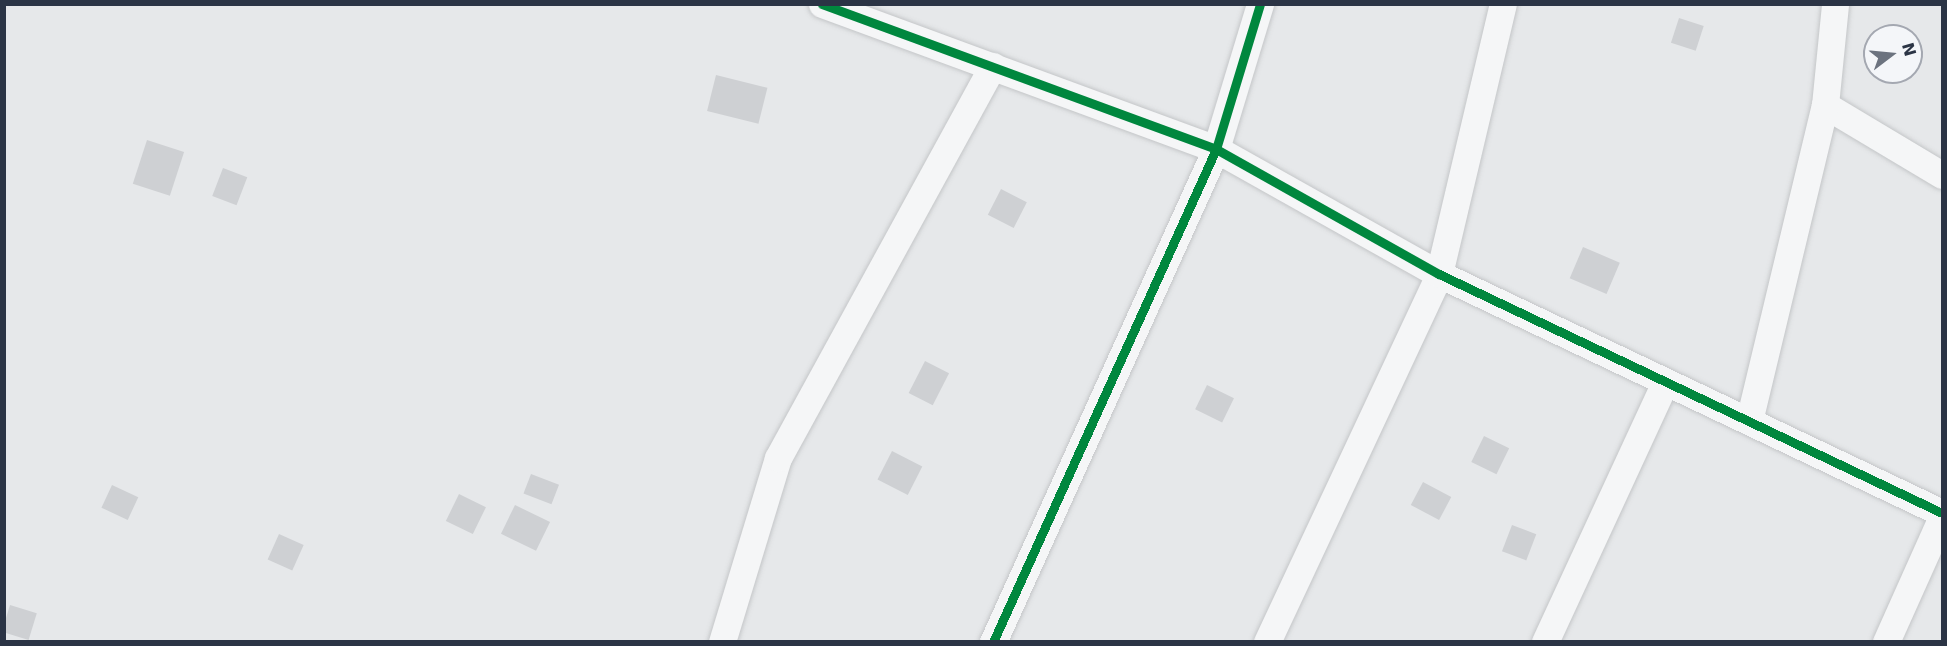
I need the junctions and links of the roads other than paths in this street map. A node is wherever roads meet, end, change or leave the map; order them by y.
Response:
1 (822, 4) edge
2 (1260, 4) edge
3 (1503, 4) edge
4 (1835, 4) edge
5 (993, 66) junction
6 (1825, 105) junction
7 (1216, 149) junction
8 (1942, 175) edge
9 (1439, 274) junction
10 (1665, 382) junction
11 (1749, 422) junction
12 (1942, 515) edge
13 (722, 642) edge
14 (993, 642) edge
15 (1267, 642) edge
16 (1545, 642) edge
17 (1886, 642) edge

1 - 5 street
2 - 7 street
3 - 9 street
4 - 6 street
5 - 7 street
5 - 13 street
6 - 8 street
6 - 11 street
7 - 9 street
7 - 14 street
9 - 10 street
9 - 15 street
10 - 11 street
10 - 16 street
11 - 12 street
12 - 17 street

